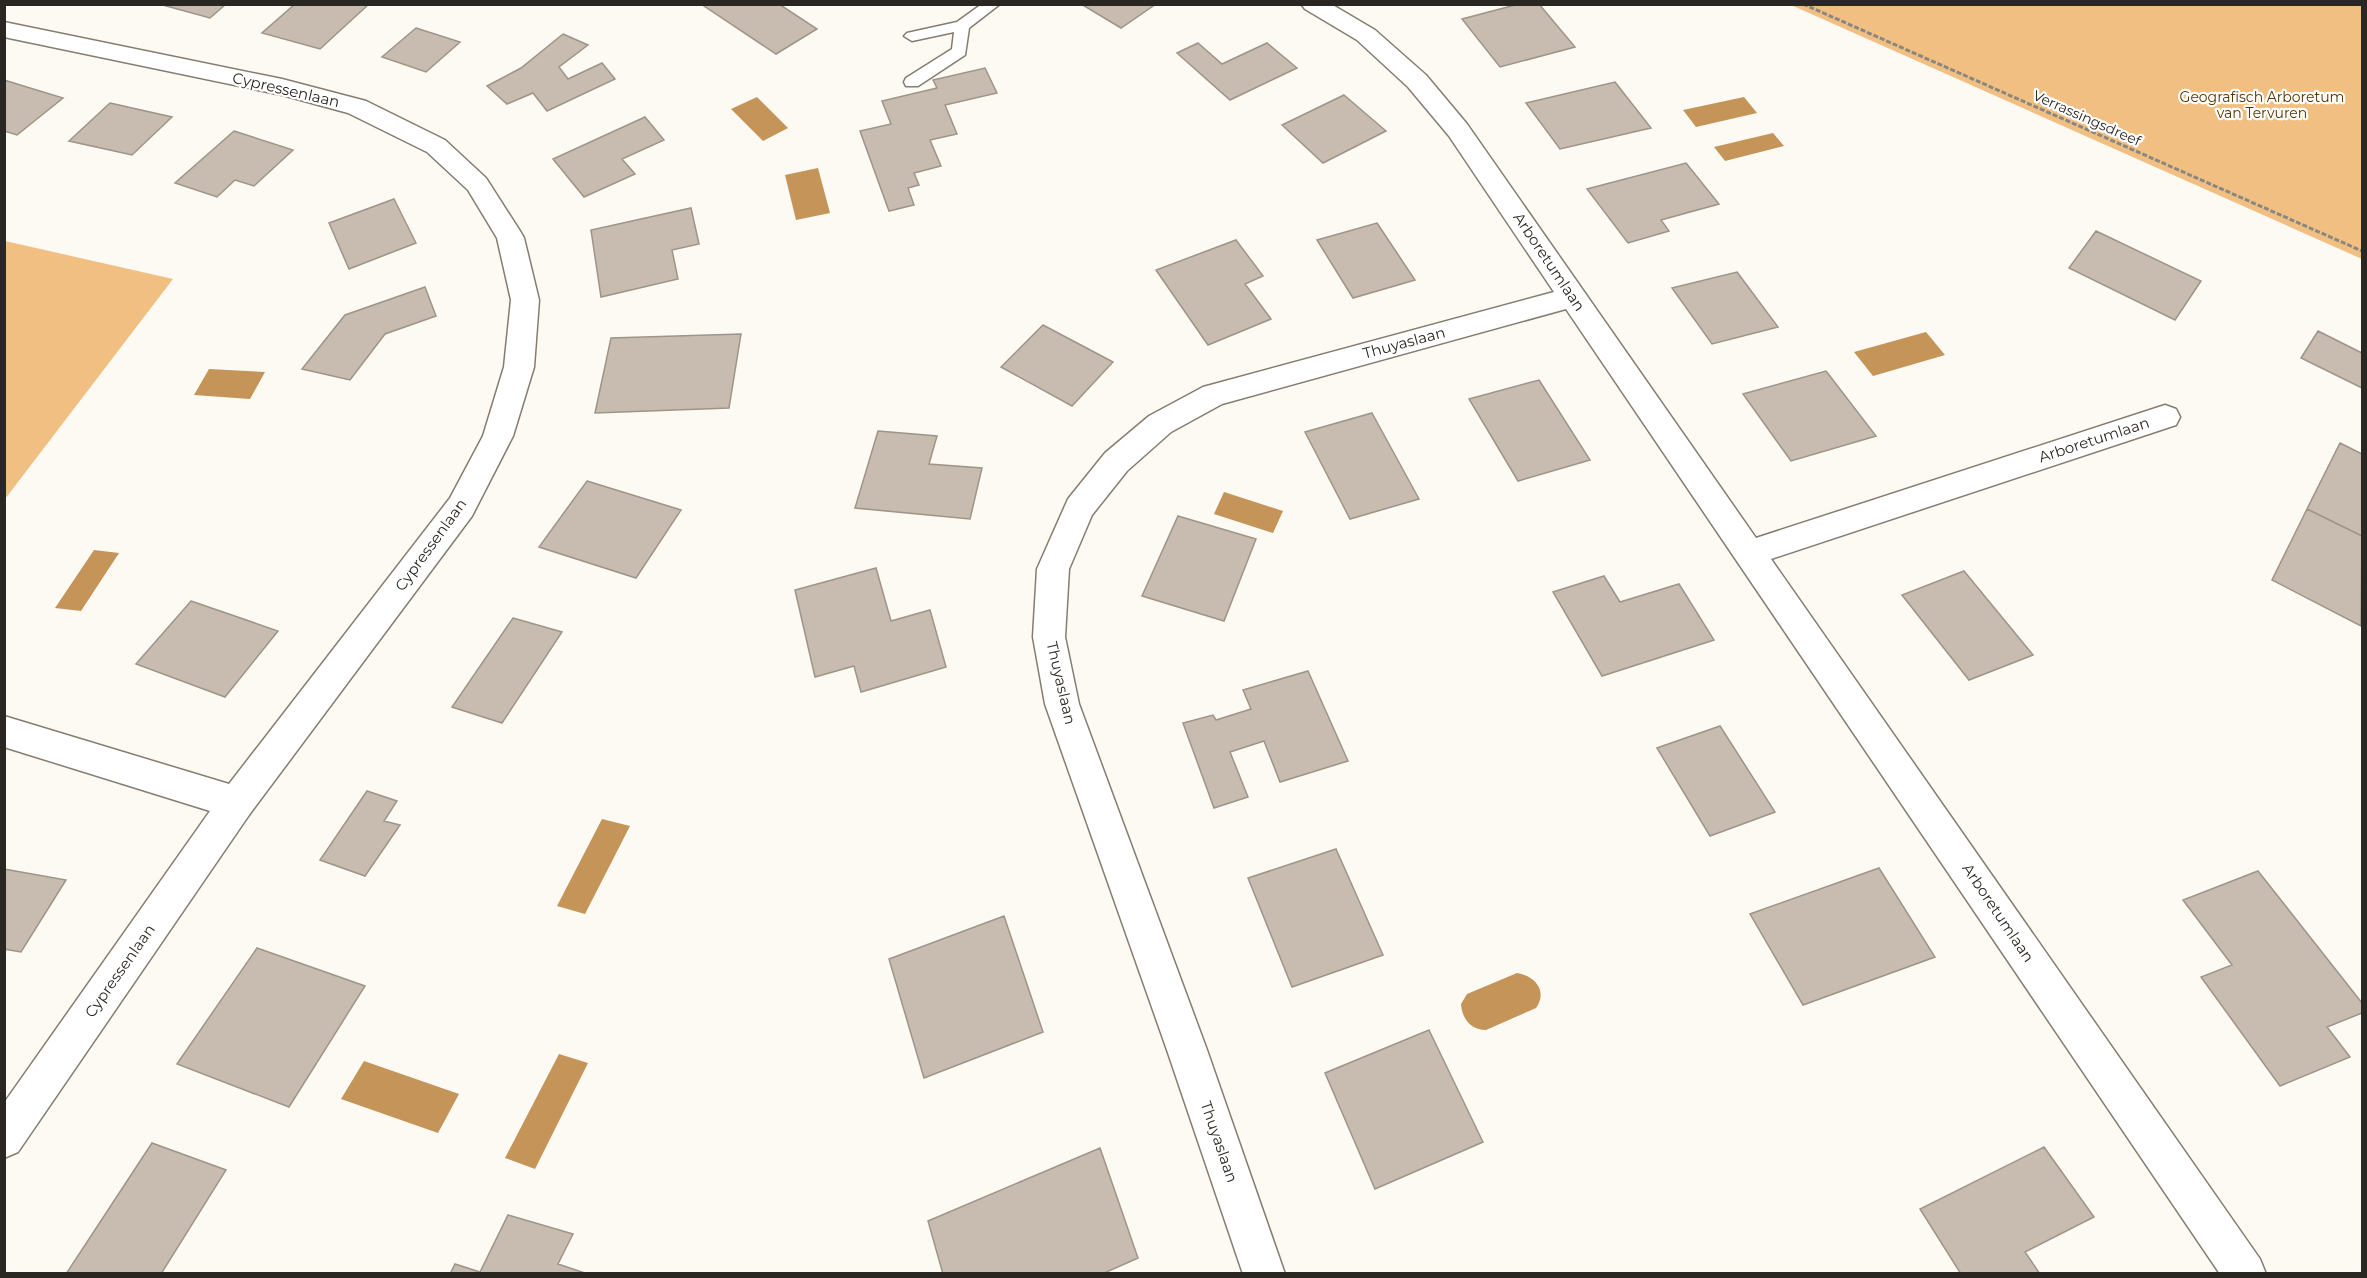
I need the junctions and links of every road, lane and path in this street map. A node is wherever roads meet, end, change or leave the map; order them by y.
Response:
1 (993, 4) edge
2 (1313, 4) edge
3 (1803, 4) edge
4 (962, 26) junction
5 (4, 29) edge
6 (912, 36) dead end
7 (912, 82) dead end
8 (2362, 251) edge
9 (1573, 297) junction
10 (2165, 417) dead end
11 (1750, 553) junction
12 (4, 731) edge
13 (236, 803) junction
14 (4, 1138) edge
15 (1264, 1274) edge
16 (2245, 1274) edge

1 - 4 lane
2 - 9 street, Arboretumlaan
3 - 8 path, Verrassingsdreef
4 - 6 lane
4 - 7 lane
5 - 13 street, Cypressenlaan
9 - 11 street, Arboretumlaan
9 - 15 street, Thuyaslaan
10 - 11 street, Arboretumlaan
11 - 16 street, Arboretumlaan
12 - 13 street
13 - 14 street, Cypressenlaan

